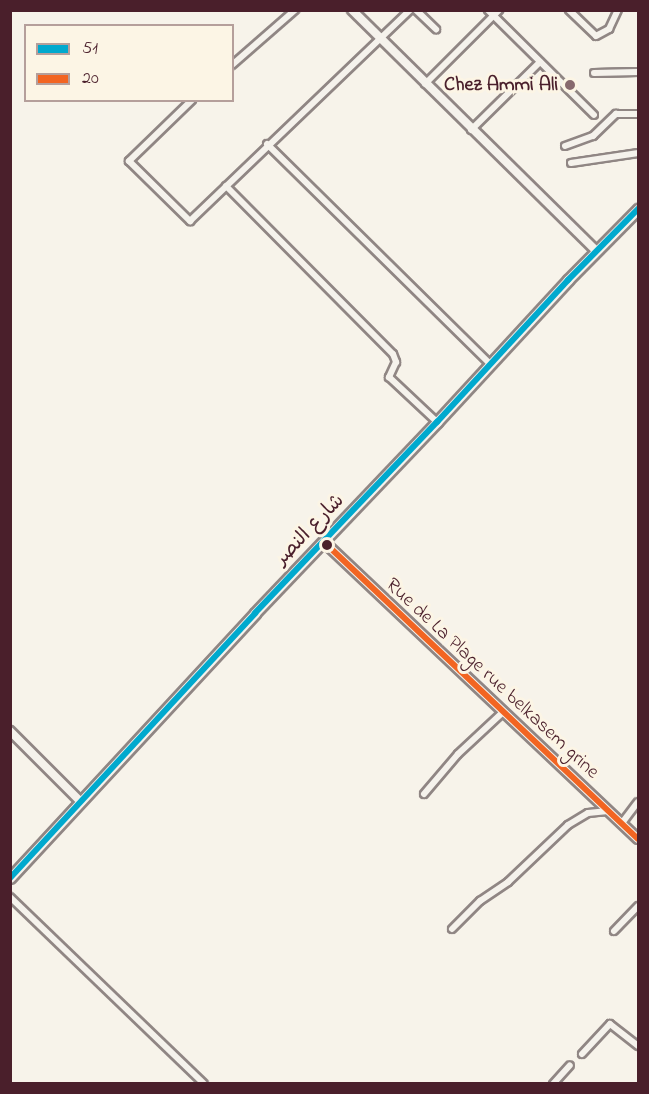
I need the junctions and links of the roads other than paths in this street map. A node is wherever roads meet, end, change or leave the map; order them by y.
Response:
1 (295, 10) edge
2 (352, 10) edge
3 (410, 10) edge
4 (416, 10) edge
5 (488, 10) edge
6 (569, 10) edge
7 (618, 10) edge
8 (496, 13) edge
9 (436, 29) dead end
10 (381, 40) junction
11 (540, 62) junction
12 (234, 63) edge
13 (639, 72) edge
14 (594, 73) dead end
15 (426, 84) junction
16 (190, 102) edge
17 (639, 114) edge
18 (594, 115) dead end
19 (471, 130) junction
20 (267, 144) junction
21 (565, 146) dead end
22 (639, 153) edge
23 (571, 164) dead end
24 (226, 186) junction
25 (639, 209) edge
26 (596, 251) junction
27 (491, 365) junction
28 (437, 422) junction
29 (324, 542) junction
30 (503, 712) junction
31 (10, 731) edge
32 (424, 794) dead end
33 (81, 802) junction
34 (639, 802) edge
35 (608, 811) junction
36 (622, 823) junction
37 (639, 839) edge
38 (10, 878) edge
39 (10, 897) edge
40 (639, 906) edge
41 (452, 929) dead end
42 (614, 931) dead end
43 (639, 1046) edge
44 (582, 1054) dead end
45 (570, 1065) dead end
46 (204, 1083) edge
47 (553, 1083) edge

1 - 12 street
2 - 10 street
3 - 10 street
4 - 9 street
5 - 8 street
6 - 7 street
8 - 11 street
8 - 15 street
10 - 15 street
10 - 20 street
11 - 18 street
11 - 19 street
13 - 14 street
15 - 19 street
16 - 24 street
17 - 21 street
19 - 26 street
20 - 24 street
20 - 27 street
22 - 23 street
24 - 28 street
25 - 26 main road, شارع النصر
26 - 27 main road, شارع النصر
27 - 28 main road, شارع النصر
28 - 29 main road, شارع النصر
29 - 30 street, Rue de La Plage rue belkasem grine
29 - 33 main road, شارع النصر
30 - 32 street
30 - 35 street, Rue de La Plage rue belkasem grine
31 - 33 street
33 - 38 main road, شارع النصر
34 - 36 street
35 - 36 street, Rue de La Plage rue belkasem grine
35 - 41 street
36 - 37 street, Rue de La Plage rue belkasem grine
39 - 46 street
40 - 42 street
43 - 44 street
45 - 47 street

